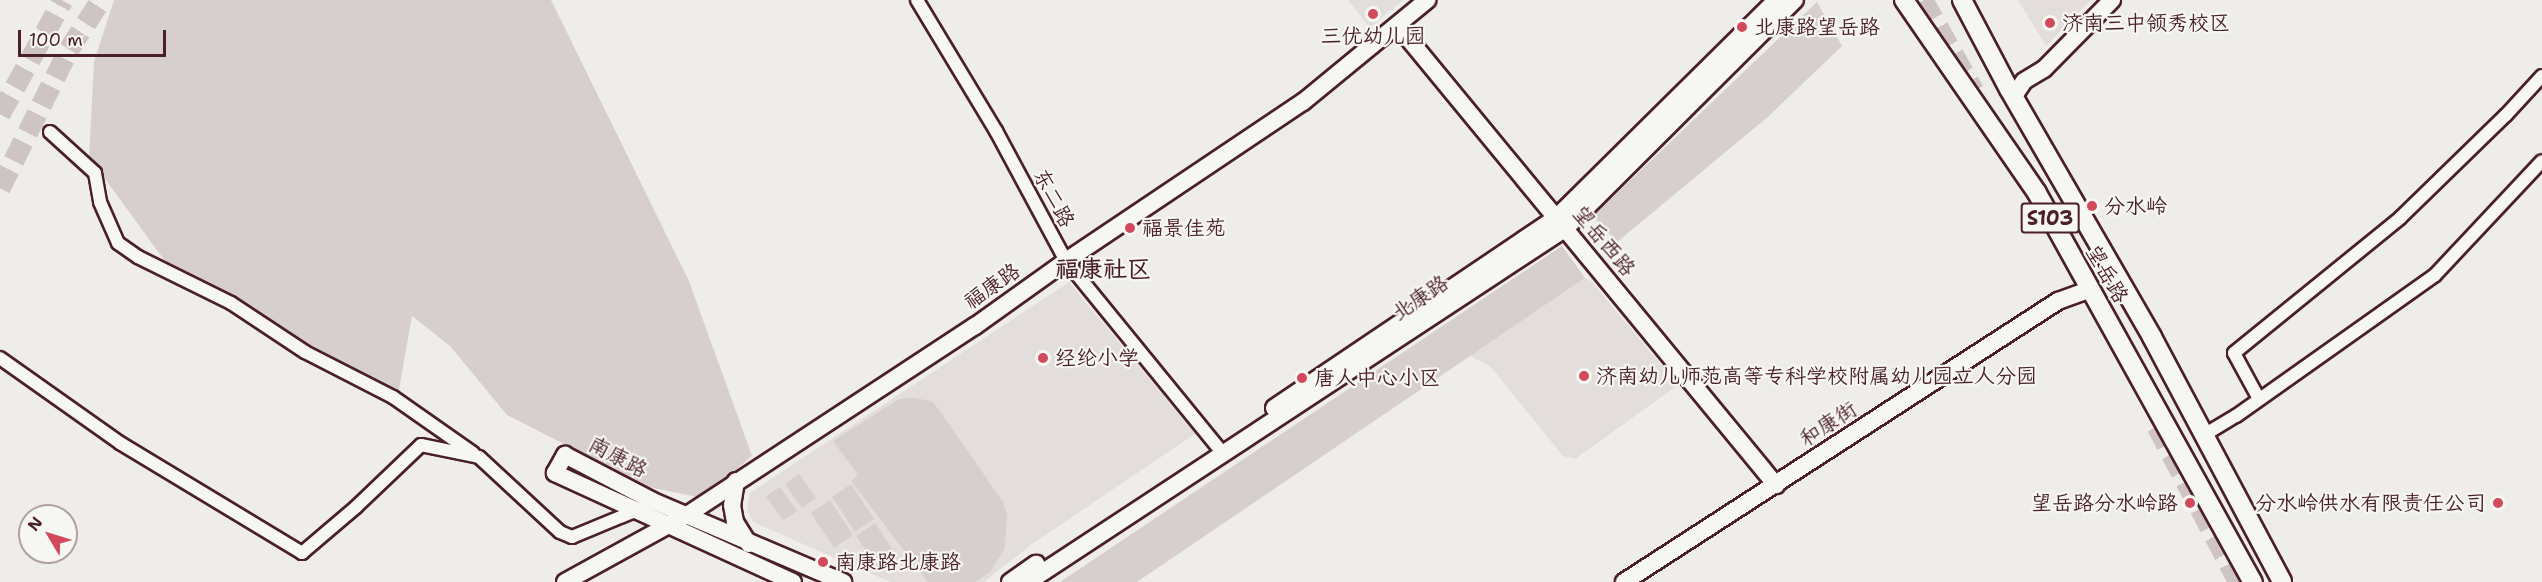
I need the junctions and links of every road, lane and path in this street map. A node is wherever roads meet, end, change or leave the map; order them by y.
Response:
1 (917, 0) edge
2 (1427, 0) edge
3 (1776, 0) edge
4 (1795, 0) edge
5 (1904, 0) edge
6 (1962, 0) edge
7 (2112, 0) edge
8 (1398, 26) junction
9 (2542, 76) edge
10 (2014, 96) junction
11 (50, 132) dead end
12 (2542, 161) edge
13 (1561, 223) junction
14 (1066, 261) junction
15 (2088, 290) junction
16 (0, 358) edge
17 (2259, 399) junction
18 (2204, 435) junction
19 (1221, 450) junction
20 (479, 457) junction
21 (736, 481) junction
22 (1776, 485) junction
23 (653, 501) junction
24 (636, 512) junction
25 (687, 515) junction
26 (667, 526) junction
27 (749, 544) junction
28 (1060, 560) junction
29 (565, 582) edge
30 (793, 582) edge
31 (843, 582) edge
32 (1010, 582) edge
33 (1028, 582) edge
34 (1041, 582) edge
35 (1624, 582) edge
36 (2253, 582) edge
37 (2282, 582) edge

1 - 14 street, 东二路
2 - 8 street, 福康路
3 - 13 street, 北康路
4 - 13 street, 北康路
5 - 15 main road, 望岳路 / S103
6 - 10 main road, 望岳路 / S103
7 - 10 street
8 - 13 street, 望岳西路
8 - 14 street, 福康路
9 - 17 street
10 - 18 main road, 望岳路 / S103
11 - 20 street
12 - 17 street
13 - 19 street, 北康路
13 - 22 street, 望岳西路
14 - 19 street, 东二路
14 - 21 street, 福康路
15 - 22 street, 和康街
15 - 36 main road, 望岳路 / S103
16 - 20 street
17 - 18 street
18 - 37 main road, 望岳路 / S103
19 - 28 street, 北康路
19 - 32 street, 北康路
20 - 24 street
21 - 25 street, 福康路
21 - 27 street
22 - 35 street, 和康街
23 - 24 street
23 - 24 street, 南康路
23 - 25 street, 南康路
24 - 26 street, 南康路
25 - 26 street, 福康路
25 - 27 street, 南康路
26 - 29 street, 福康路
26 - 30 street, 南康路
27 - 31 street, 南康路
28 - 33 street, 北康路
28 - 34 street

